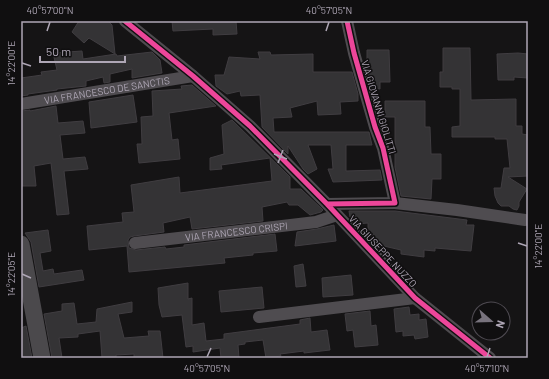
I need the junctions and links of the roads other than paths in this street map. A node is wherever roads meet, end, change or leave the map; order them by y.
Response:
1 (125, 21) edge
2 (347, 21) edge
3 (193, 76) junction
4 (21, 104) edge
5 (395, 203) junction
6 (327, 204) junction
7 (336, 215) junction
8 (525, 220) dead end
9 (135, 243) dead end
10 (21, 244) edge
11 (415, 298) junction
12 (260, 317) dead end
13 (42, 358) edge
14 (490, 358) edge

1 - 3 street, VIA GIUSEPPE NUZZO
2 - 5 street, VIA GIOVANNI GIOLITTI
3 - 4 street, VIA FRANCESCO DE SANCTIS
3 - 6 street, VIA GIUSEPPE NUZZO
5 - 6 street
5 - 8 street
6 - 7 street, VIA GIUSEPPE NUZZO
7 - 9 street, VIA FRANCESCO CRISPI
7 - 11 street, VIA GIUSEPPE NUZZO
10 - 13 street
11 - 12 street, VIA GIUSEPPE NUZZO
11 - 14 street, VIA GIUSEPPE NUZZO

